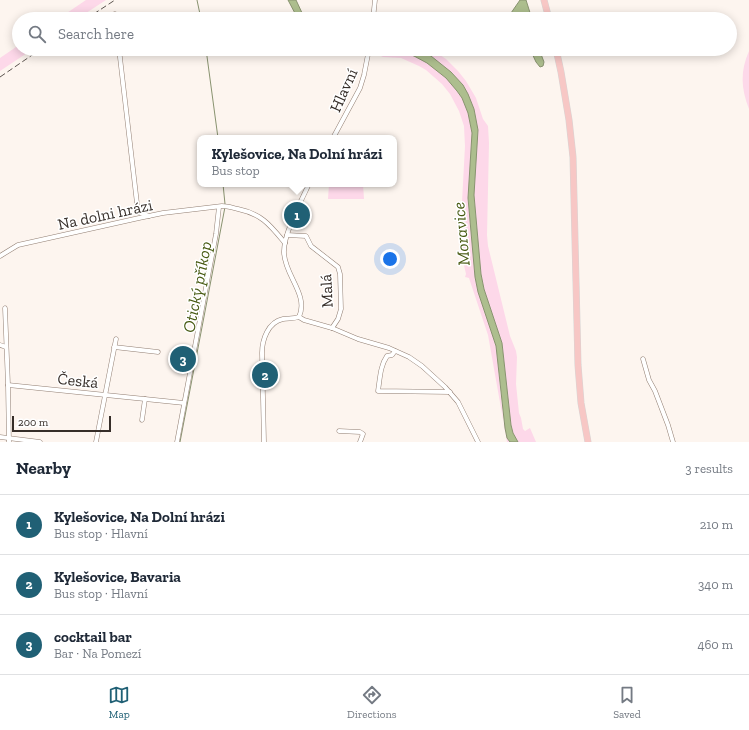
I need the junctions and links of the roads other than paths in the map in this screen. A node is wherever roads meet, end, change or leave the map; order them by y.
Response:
1 (376, 0) edge
2 (544, 0) edge
3 (374, 12) edge
4 (547, 12) edge
5 (120, 56) edge
6 (368, 56) edge
7 (558, 56) edge
8 (335, 135) edge
9 (308, 187) edge
10 (223, 207) junction
11 (149, 216) junction
12 (287, 234) junction
13 (285, 243) junction
14 (0, 256) edge
15 (4, 308) dead end
16 (299, 317) junction
17 (332, 328) junction
18 (116, 339) dead end
19 (0, 345) edge
20 (6, 347) junction
21 (114, 347) junction
22 (395, 351) junction
23 (158, 352) dead end
24 (643, 359) dead end
25 (8, 385) junction
26 (450, 392) junction
27 (105, 394) junction
28 (145, 399) junction
29 (184, 403) junction
30 (142, 420) dead end
31 (339, 431) dead end
32 (0, 437) edge
33 (9, 440) edge
34 (40, 442) edge
35 (96, 442) edge
36 (177, 442) edge
37 (264, 442) edge
38 (360, 442) edge
39 (478, 442) edge
40 (588, 442) edge
41 (673, 442) edge

1 - 3 street
2 - 4 main road
5 - 11 street
6 - 8 street, Hlavní
7 - 40 main road
9 - 12 street
10 - 11 street, Na dolni hrázi
10 - 13 street, Na dolni hrázi
10 - 29 street
11 - 14 street, Na dolni hrázi
12 - 13 street
12 - 17 street, Malá
13 - 16 street
15 - 20 street
16 - 17 street
16 - 37 street
17 - 22 street
18 - 21 street
19 - 20 street
20 - 25 street
21 - 23 street
21 - 27 street
22 - 26 street
22 - 26 street
24 - 41 street
25 - 27 street, Česká
25 - 33 street
26 - 39 street
27 - 28 street, Česká
27 - 35 street
28 - 29 street, Česká
28 - 30 street
29 - 36 street
31 - 38 street
32 - 33 street
33 - 34 street

